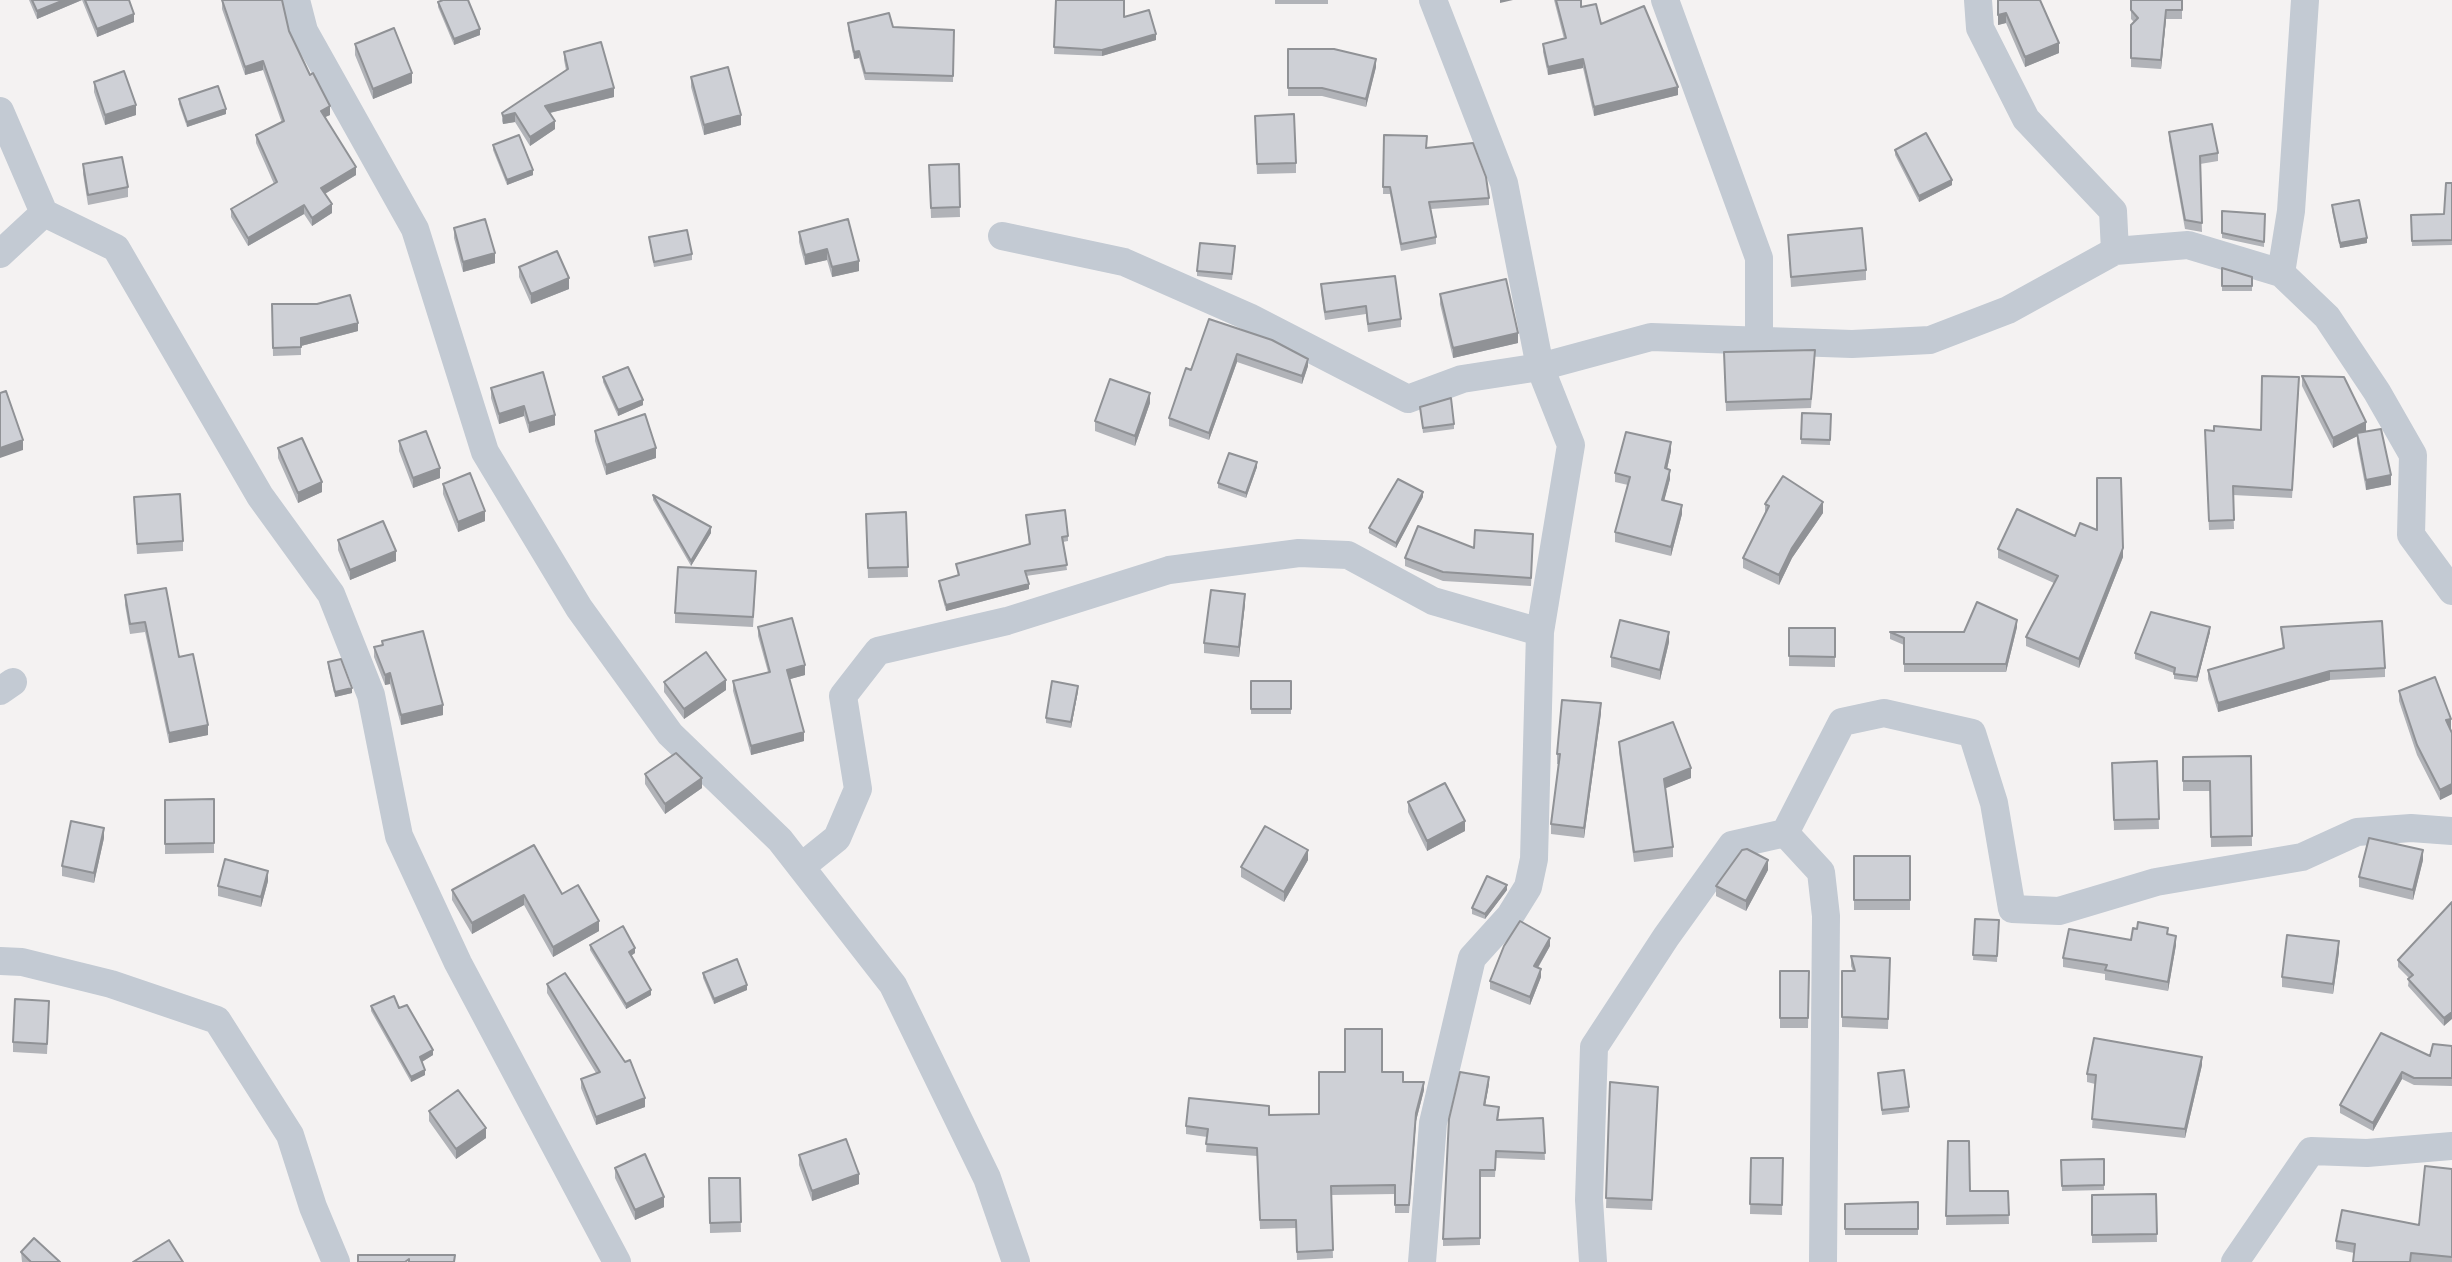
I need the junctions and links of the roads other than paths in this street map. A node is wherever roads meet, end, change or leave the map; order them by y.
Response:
1 (296, 0) edge
2 (1433, 0) edge
3 (1665, 0) edge
4 (1978, 0) edge
5 (2305, 0) edge
6 (0, 111) edge
7 (44, 213) junction
8 (1002, 236) dead end
9 (2115, 251) junction
10 (0, 254) edge
11 (2281, 273) junction
12 (1759, 340) junction
13 (1540, 366) junction
14 (2452, 591) edge
15 (1540, 632) junction
16 (2452, 831) edge
17 (1784, 834) junction
18 (802, 867) junction
19 (0, 961) edge
20 (2452, 1146) edge
21 (336, 1262) edge
22 (617, 1262) edge
23 (1016, 1262) edge
24 (1422, 1262) edge
25 (1593, 1262) edge
26 (1823, 1262) edge
27 (2235, 1262) edge

1 - 18 street
2 - 13 street
3 - 12 street
4 - 9 street
5 - 11 street
6 - 7 street
7 - 10 street
7 - 22 street
8 - 13 street
9 - 11 street
9 - 12 street
11 - 14 street
12 - 13 street
13 - 15 street
15 - 18 street
15 - 24 street
16 - 17 street
17 - 25 street
17 - 26 street
18 - 23 street
19 - 21 street
20 - 27 street

